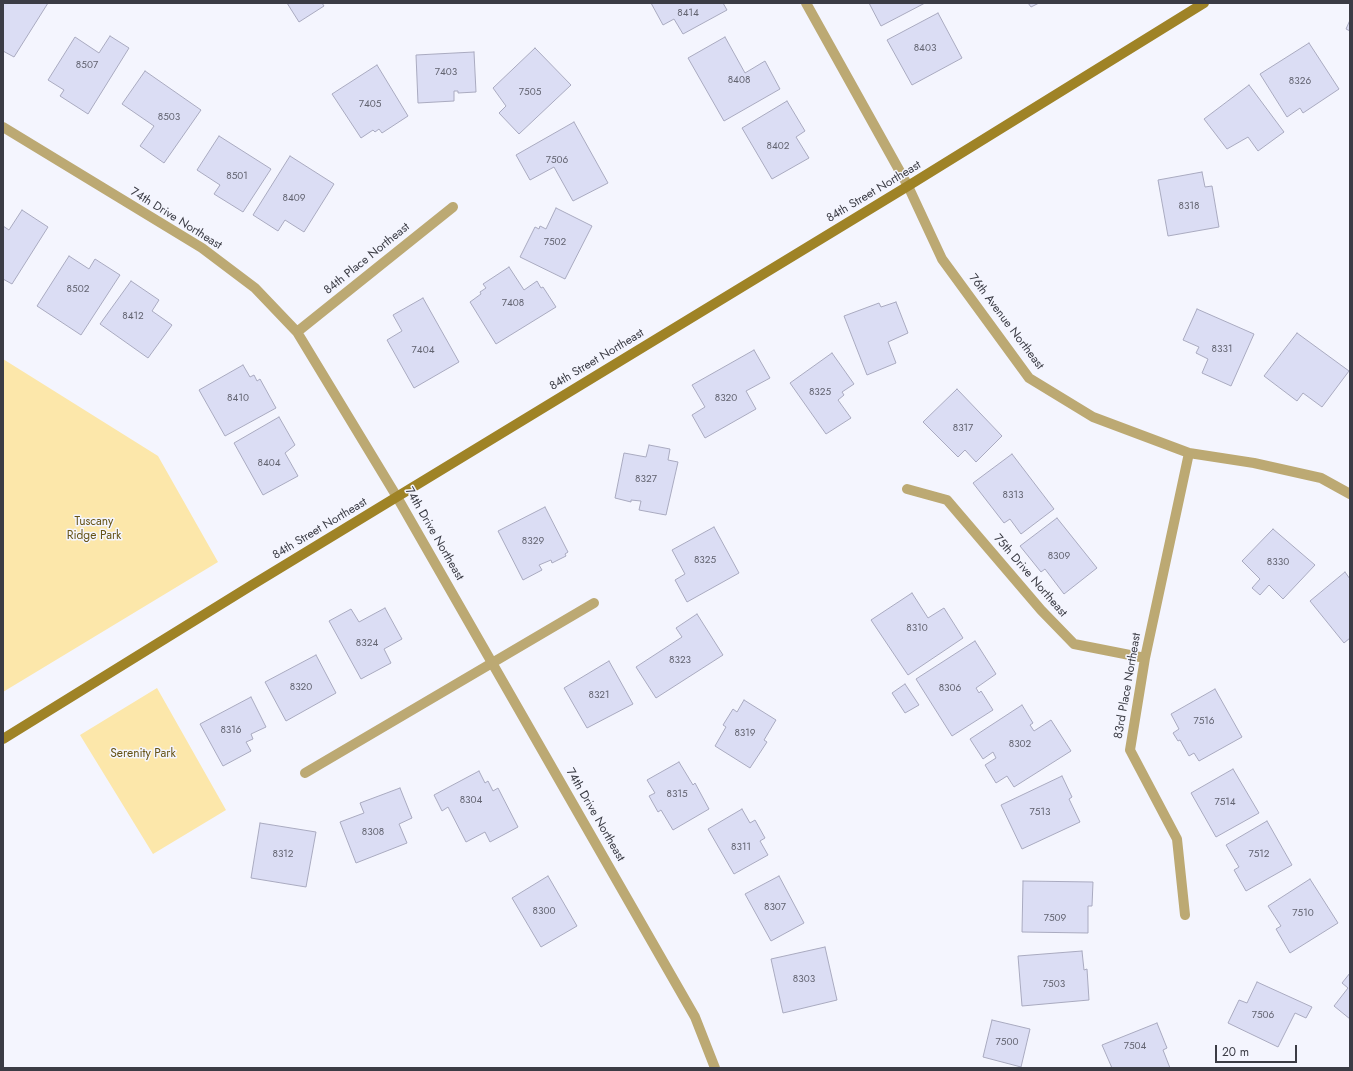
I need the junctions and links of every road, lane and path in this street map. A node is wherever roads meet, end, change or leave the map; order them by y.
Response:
1 (806, 3) edge
2 (1204, 3) edge
3 (3, 127) edge
4 (908, 186) junction
5 (453, 207) dead end
6 (297, 332) junction
7 (1189, 453) junction
8 (907, 489) dead end
9 (1350, 494) edge
10 (397, 497) junction
11 (594, 603) dead end
12 (1145, 658) junction
13 (494, 664) junction
14 (3, 739) edge
15 (305, 773) dead end
16 (1185, 915) dead end
17 (715, 1068) edge

1 - 4 street, 76th Avenue Northeast
2 - 4 street, 84th Street Northeast
3 - 6 street, 74th Drive Northeast
4 - 7 street, 76th Avenue Northeast
4 - 10 street, 84th Street Northeast
5 - 6 street, 84th Place Northeast
6 - 10 street, 74th Drive Northeast
7 - 9 street, 76th Avenue Northeast
7 - 12 street, 83rd Place Northeast
8 - 12 street, 75th Drive Northeast
10 - 13 street, 74th Drive Northeast
10 - 14 street, 84th Street Northeast
11 - 13 street
12 - 16 street, 83rd Place Northeast
13 - 15 street
13 - 17 street, 74th Drive Northeast

